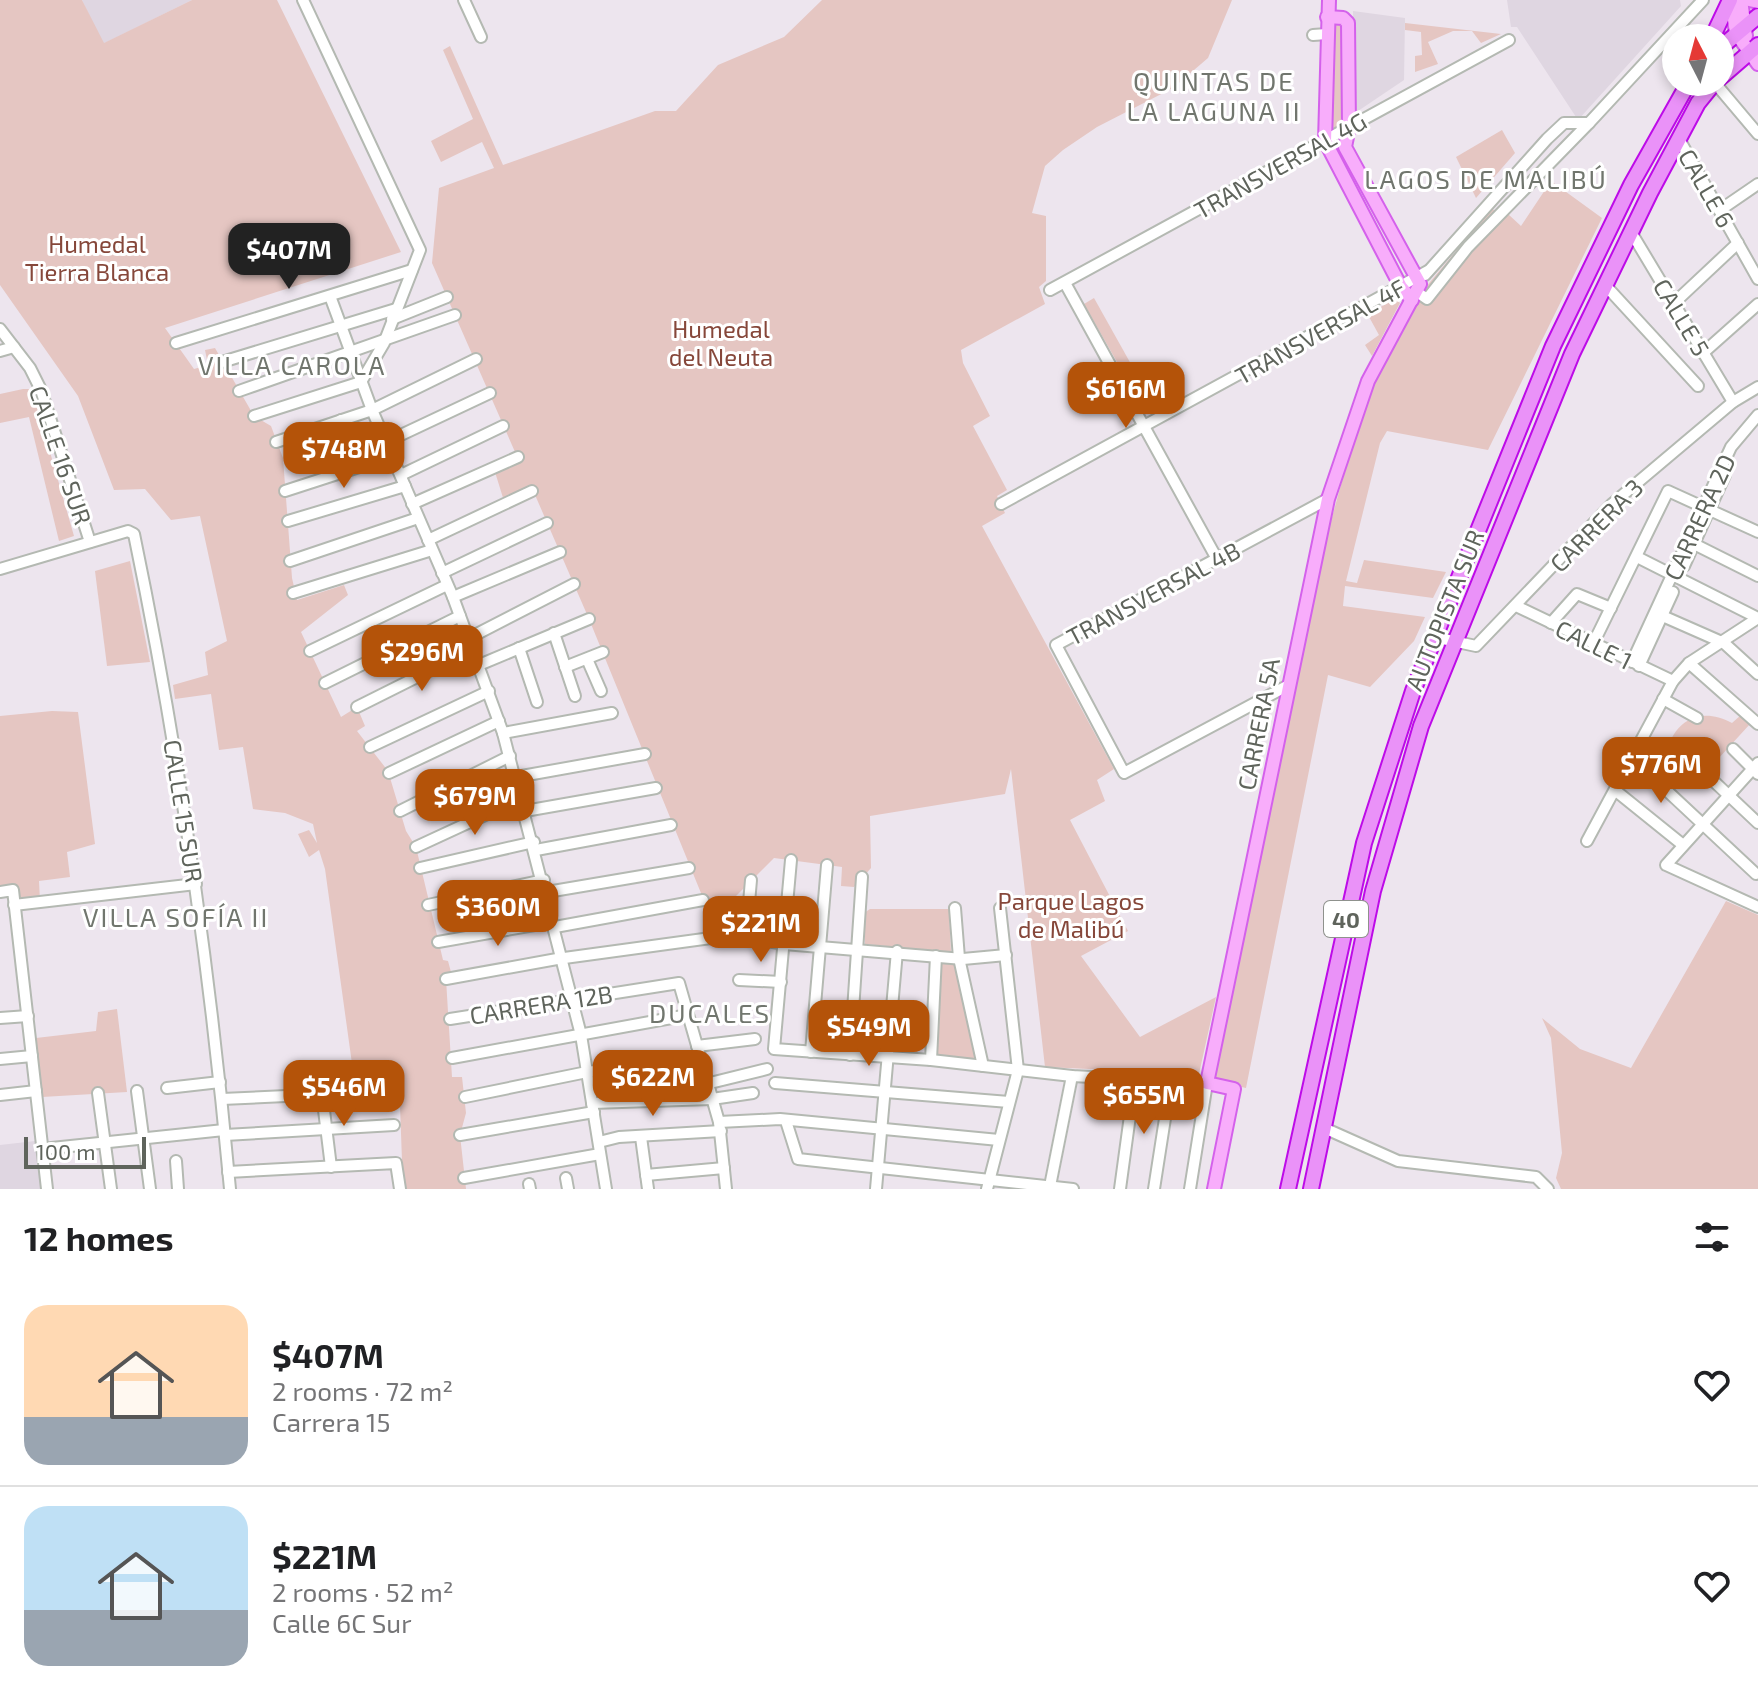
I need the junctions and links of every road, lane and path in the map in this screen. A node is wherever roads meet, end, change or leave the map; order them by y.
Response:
1 (303, 0) edge
2 (464, 0) edge
3 (1329, 0) edge
4 (1703, 0) edge
5 (1730, 0) edge
6 (1741, 0) edge
7 (1749, 0) edge
8 (1758, 2) edge
9 (1758, 16) edge
10 (1327, 17) junction
11 (1719, 24) edge
12 (1740, 30) junction
13 (1327, 34) junction
14 (1313, 35) dead end
15 (1734, 35) edge
16 (481, 37) dead end
17 (1509, 40) dead end
18 (1754, 48) edge
19 (1758, 64) edge
20 (1734, 66) edge
21 (1681, 96) edge
22 (1704, 96) edge
23 (1727, 96) edge
24 (1589, 123) junction
25 (1349, 127) junction
26 (1758, 134) edge
27 (1679, 139) junction
28 (1325, 141) junction
29 (1758, 184) edge
30 (1720, 210) junction
31 (1631, 232) junction
32 (1738, 243) junction
33 (412, 270) junction
34 (1758, 279) edge
35 (1065, 283) junction
36 (1419, 285) junction
37 (1605, 285) junction
38 (1401, 287) junction
39 (1050, 290) dead end
40 (330, 296) junction
41 (447, 297) dead end
42 (1674, 303) junction
43 (1758, 304) edge
44 (394, 314) junction
45 (455, 315) dead end
46 (341, 328) junction
47 (0, 329) edge
48 (176, 343) dead end
49 (384, 343) junction
50 (14, 347) junction
51 (0, 351) edge
52 (1703, 353) junction
53 (350, 354) junction
54 (476, 359) dead end
55 (222, 362) dead end
56 (361, 382) junction
57 (1698, 386) dead end
58 (239, 391) dead end
59 (1756, 392) edge
60 (490, 393) dead end
61 (1733, 402) junction
62 (372, 410) junction
63 (254, 416) dead end
64 (341, 420) junction
65 (1756, 422) edge
66 (503, 426) dead end
67 (1145, 428) junction
68 (276, 442) dead end
69 (386, 442) junction
70 (393, 456) junction
71 (518, 457) dead end
72 (358, 467) junction
73 (403, 481) junction
74 (285, 491) dead end
75 (532, 491) dead end
76 (1328, 499) junction
77 (412, 504) junction
78 (1001, 504) dead end
79 (1707, 507) junction
80 (418, 518) junction
81 (288, 521) dead end
82 (547, 523) dead end
83 (1758, 532) edge
84 (90, 542) junction
85 (1691, 543) junction
86 (430, 545) junction
87 (560, 552) dead end
88 (1637, 557) junction
89 (1217, 559) junction
90 (290, 561) dead end
91 (0, 569) edge
92 (442, 573) junction
93 (1758, 576) edge
94 (1675, 578) junction
95 (574, 584) dead end
96 (447, 585) junction
97 (293, 593) dead end
98 (453, 597) junction
99 (1516, 606) junction
100 (1611, 608) junction
101 (1659, 614) junction
102 (460, 616) junction
103 (1758, 618) edge
104 (589, 619) dead end
105 (1551, 623) junction
106 (554, 633) junction
107 (1434, 637) junction
108 (469, 638) junction
109 (1454, 642) junction
110 (1724, 643) junction
111 (1593, 644) junction
112 (519, 648) junction
113 (473, 649) junction
114 (310, 651) dead end
115 (603, 652) dead end
116 (587, 659) junction
117 (1689, 663) junction
118 (1635, 664) junction
119 (479, 665) junction
120 (565, 667) junction
121 (1758, 674) edge
122 (1673, 681) junction
123 (325, 683) dead end
124 (1287, 686) junction
125 (489, 691) junction
126 (601, 691) dead end
127 (575, 696) dead end
128 (1663, 699) junction
129 (537, 702) dead end
130 (357, 707) dead end
131 (612, 713) dead end
132 (1697, 718) dead end
133 (499, 721) junction
134 (1758, 724) edge
135 (503, 733) junction
136 (370, 747) dead end
137 (1733, 749) dead end
138 (645, 754) dead end
139 (510, 756) junction
140 (1633, 759) junction
141 (1756, 769) edge
142 (389, 773) dead end
143 (1705, 773) dead end
144 (516, 777) junction
145 (656, 788) dead end
146 (1616, 791) junction
147 (1729, 795) junction
148 (522, 798) junction
149 (400, 811) dead end
150 (525, 811) junction
151 (1703, 823) junction
152 (1758, 823) edge
153 (671, 825) dead end
154 (1587, 841) dead end
155 (1683, 845) junction
156 (535, 846) junction
157 (416, 847) dead end
158 (791, 860) dead end
159 (827, 865) dead end
160 (420, 868) dead end
161 (689, 868) dead end
162 (1756, 874) dead end
163 (862, 877) dead end
164 (544, 880) junction
165 (751, 880) dead end
166 (196, 884) junction
167 (0, 892) edge
168 (547, 892) junction
169 (703, 900) dead end
170 (14, 905) junction
171 (428, 905) dead end
172 (1758, 907) edge
173 (955, 908) dead end
174 (1000, 908) dead end
175 (554, 924) junction
176 (746, 937) junction
177 (438, 942) dead end
178 (784, 944) junction
179 (821, 946) junction
180 (858, 949) junction
181 (897, 951) junction
182 (1006, 955) junction
183 (936, 956) junction
184 (959, 958) junction
185 (564, 960) junction
186 (446, 979) dead end
187 (739, 980) dead end
188 (781, 982) junction
189 (573, 998) junction
190 (688, 1015) junction
191 (28, 1016) junction
192 (0, 1018) edge
193 (450, 1019) dead end
194 (581, 1035) junction
195 (755, 1039) dead end
196 (697, 1046) junction
197 (811, 1052) junction
198 (850, 1055) junction
199 (32, 1056) junction
200 (887, 1057) junction
201 (452, 1058) dead end
202 (700, 1058) junction
203 (0, 1059) edge
204 (931, 1060) junction
205 (983, 1066) junction
206 (767, 1069) dead end
207 (1018, 1070) junction
208 (587, 1072) junction
209 (1072, 1076) junction
210 (1135, 1079) junction
211 (1171, 1080) junction
212 (220, 1082) junction
213 (775, 1083) dead end
214 (1207, 1083) junction
215 (706, 1084) junction
216 (167, 1088) dead end
217 (36, 1091) junction
218 (137, 1091) dead end
219 (393, 1091) dead end
220 (98, 1093) dead end
221 (753, 1093) dead end
222 (884, 1093) junction
223 (322, 1094) junction
224 (0, 1095) edge
225 (465, 1097) dead end
226 (222, 1099) junction
227 (712, 1099) junction
228 (1009, 1102) junction
229 (593, 1108) junction
230 (786, 1121) junction
231 (394, 1125) dead end
232 (720, 1126) junction
233 (1324, 1128) junction
234 (327, 1129) junction
235 (882, 1129) junction
236 (225, 1132) junction
237 (460, 1135) dead end
238 (641, 1137) junction
239 (143, 1139) junction
240 (999, 1140) junction
241 (105, 1142) junction
242 (599, 1142) junction
243 (42, 1149) junction
244 (600, 1154) junction
245 (176, 1161) dead end
246 (331, 1167) junction
247 (878, 1167) junction
248 (724, 1168) junction
249 (228, 1172) junction
250 (646, 1175) junction
251 (464, 1178) dead end
252 (989, 1184) edge
253 (1050, 1186) junction
254 (47, 1189) edge
255 (111, 1189) edge
256 (150, 1189) edge
257 (179, 1189) edge
258 (230, 1189) edge
259 (400, 1189) edge
260 (606, 1189) edge
261 (648, 1189) edge
262 (726, 1189) edge
263 (876, 1189) edge
264 (1073, 1189) edge
265 (1120, 1189) edge
266 (1154, 1189) edge
267 (1190, 1189) edge
268 (1214, 1189) edge
269 (1288, 1189) edge
270 (1311, 1189) edge
271 (1548, 1189) edge

1 - 33 street
2 - 16 street
3 - 10 main road
4 - 24 street
5 - 11 highway
5 - 12 main road
6 - 12 main road
7 - 8 main road
9 - 12 highway
10 - 13 main road
10 - 25 main road
12 - 15 highway
12 - 18 main road
13 - 14 street
13 - 28 main road
17 - 25 street, TRANSVERSAL 4G
18 - 19 main road
18 - 20 highway
21 - 107 highway, AUTOPISTA SUR / 40
22 - 27 highway, AUTOPISTA SUR / 40
23 - 26 street
24 - 36 street
24 - 36 street
25 - 28 street, TRANSVERSAL 4G
25 - 36 main road
27 - 30 street, CALLE 6
27 - 31 highway, AUTOPISTA SUR / 40
28 - 35 street, TRANSVERSAL 4G
28 - 38 main road
29 - 30 street
30 - 32 street, CALLE 6
31 - 37 highway, AUTOPISTA SUR / 40
31 - 42 street, CALLE 5
32 - 34 street, CALLE 6
32 - 42 street
33 - 40 street
33 - 44 street
35 - 39 street, TRANSVERSAL 4G
35 - 67 street
36 - 38 main road
36 - 76 main road, CARRERA 5A
37 - 57 street
37 - 109 highway, AUTOPISTA SUR / 40
38 - 67 street, TRANSVERSAL 4F
40 - 46 street
40 - 48 street
41 - 44 street
42 - 52 street, CALLE 5
43 - 52 street
44 - 46 street
44 - 49 street
45 - 49 street
46 - 53 street
46 - 55 street
47 - 50 street, CALLE 16 SUR
49 - 53 street
49 - 56 street
50 - 51 street
50 - 84 street, CALLE 16 SUR
52 - 61 street, CALLE 5
53 - 56 street
53 - 58 street
54 - 62 street
56 - 62 street
56 - 63 street
59 - 61 street, CARRERA 3
60 - 69 street
61 - 99 street, CARRERA 3
62 - 64 street
62 - 69 street
64 - 68 street
64 - 72 street
65 - 79 street, CARRERA 2D
66 - 73 street
67 - 78 street, TRANSVERSAL 4F
67 - 89 street
69 - 70 street
70 - 72 street
70 - 73 street
71 - 77 street
72 - 74 street
73 - 77 street
73 - 81 street
75 - 86 street
76 - 89 street, TRANSVERSAL 4B
76 - 124 main road, CARRERA 5A
77 - 80 street
79 - 83 street
79 - 85 street, CARRERA 2D
79 - 88 street
80 - 86 street
80 - 90 street
82 - 92 street
84 - 91 street
84 - 166 street, CALLE 15 SUR
85 - 93 street
85 - 94 street, CARRERA 2D
86 - 92 street
86 - 97 street
87 - 98 street
88 - 94 street
88 - 100 street
89 - 124 street, TRANSVERSAL 4B
92 - 96 street
94 - 101 street, CARRERA 2D
94 - 103 street
95 - 108 street
96 - 98 street
96 - 114 street
98 - 102 street
99 - 105 street, CALLE 1
99 - 109 street, CARRERA 3
100 - 105 street
100 - 111 street
101 - 110 street
101 - 118 street, CARRERA 2D
102 - 108 street
102 - 123 street
103 - 110 street
104 - 106 street
105 - 111 street, CALLE 1
106 - 112 street
106 - 120 street
107 - 109 street, CARRERA 3
107 - 269 highway, AUTOPISTA SUR / 40
108 - 113 street
109 - 233 highway, AUTOPISTA SUR / 40
110 - 117 street
110 - 121 street
111 - 118 street, CALLE 1
112 - 119 street
112 - 129 street
113 - 119 street
113 - 130 street
115 - 116 street
116 - 120 street
116 - 126 street
117 - 122 street
117 - 134 street
118 - 122 street, CALLE 1
119 - 125 street
120 - 127 street
122 - 128 street
124 - 214 main road, CARRERA 5A
125 - 133 street
125 - 136 street
128 - 132 street
128 - 140 street
131 - 135 street
133 - 135 street
133 - 142 street
135 - 139 street
137 - 141 street
138 - 144 street
139 - 144 street
139 - 149 street
140 - 146 street
140 - 151 street
141 - 147 street
143 - 147 street
144 - 148 street
145 - 150 street
146 - 154 street
146 - 155 street
147 - 151 street
147 - 152 street
148 - 150 street
148 - 157 street
150 - 156 street
151 - 155 street
151 - 162 street
153 - 156 street
155 - 172 street
156 - 160 street
156 - 164 street
158 - 178 street
159 - 179 street
161 - 168 street
163 - 180 street
164 - 168 street
164 - 171 street
165 - 176 street
166 - 170 street
166 - 212 street, CALLE 15 SUR
167 - 170 street
168 - 175 street
169 - 175 street
170 - 191 street
173 - 184 street
174 - 182 street
175 - 177 street
175 - 185 street
176 - 178 street
176 - 185 street
178 - 179 street
178 - 188 street
179 - 180 street
179 - 197 street
180 - 181 street
180 - 198 street
181 - 183 street
181 - 200 street
182 - 184 street
182 - 207 street
183 - 184 street
183 - 204 street
184 - 205 street
185 - 186 street
185 - 189 street
187 - 188 street
188 - 197 street
189 - 190 street, CARRERA 12B
189 - 193 street, CARRERA 12B
189 - 194 street
190 - 194 street
190 - 196 street
191 - 192 street
191 - 199 street
194 - 201 street
194 - 208 street
195 - 196 street
196 - 202 street
197 - 198 street
198 - 200 street
199 - 203 street
199 - 217 street
200 - 204 street
200 - 222 street
202 - 208 street
202 - 215 street
204 - 205 street
205 - 207 street
206 - 215 street
207 - 209 street
207 - 228 street
208 - 225 street
208 - 229 street
209 - 210 street
209 - 253 street
210 - 211 street
210 - 265 street
211 - 214 street
211 - 266 street
212 - 216 street
212 - 226 street, CALLE 15 SUR
213 - 222 street
214 - 267 street, CARRERA 5A
214 - 268 main road
215 - 227 street
217 - 224 street
217 - 243 street
218 - 239 street
219 - 223 street
220 - 241 street
221 - 227 street
222 - 228 street
222 - 235 street
223 - 226 street
223 - 234 street
226 - 236 street, CALLE 15 SUR
227 - 229 street
227 - 232 street
228 - 240 street
229 - 237 street
229 - 242 street
230 - 232 street
230 - 235 street
230 - 247 street
231 - 234 street
232 - 238 street
232 - 248 street
233 - 270 highway, AUTOPISTA SUR / 40
233 - 271 street
234 - 236 street
234 - 246 street
235 - 240 street
235 - 247 street
236 - 239 street
236 - 249 street, CALLE 15 SUR
238 - 242 street
238 - 250 street
239 - 241 street
239 - 256 street
240 - 252 street
241 - 243 street
241 - 255 street
242 - 244 street
243 - 254 street
244 - 251 street
244 - 260 street
245 - 257 street
246 - 249 street
246 - 259 street
247 - 252 street
247 - 263 street
248 - 250 street
248 - 262 street
249 - 258 street, CALLE 15 SUR
250 - 261 street
252 - 253 street
253 - 264 street

